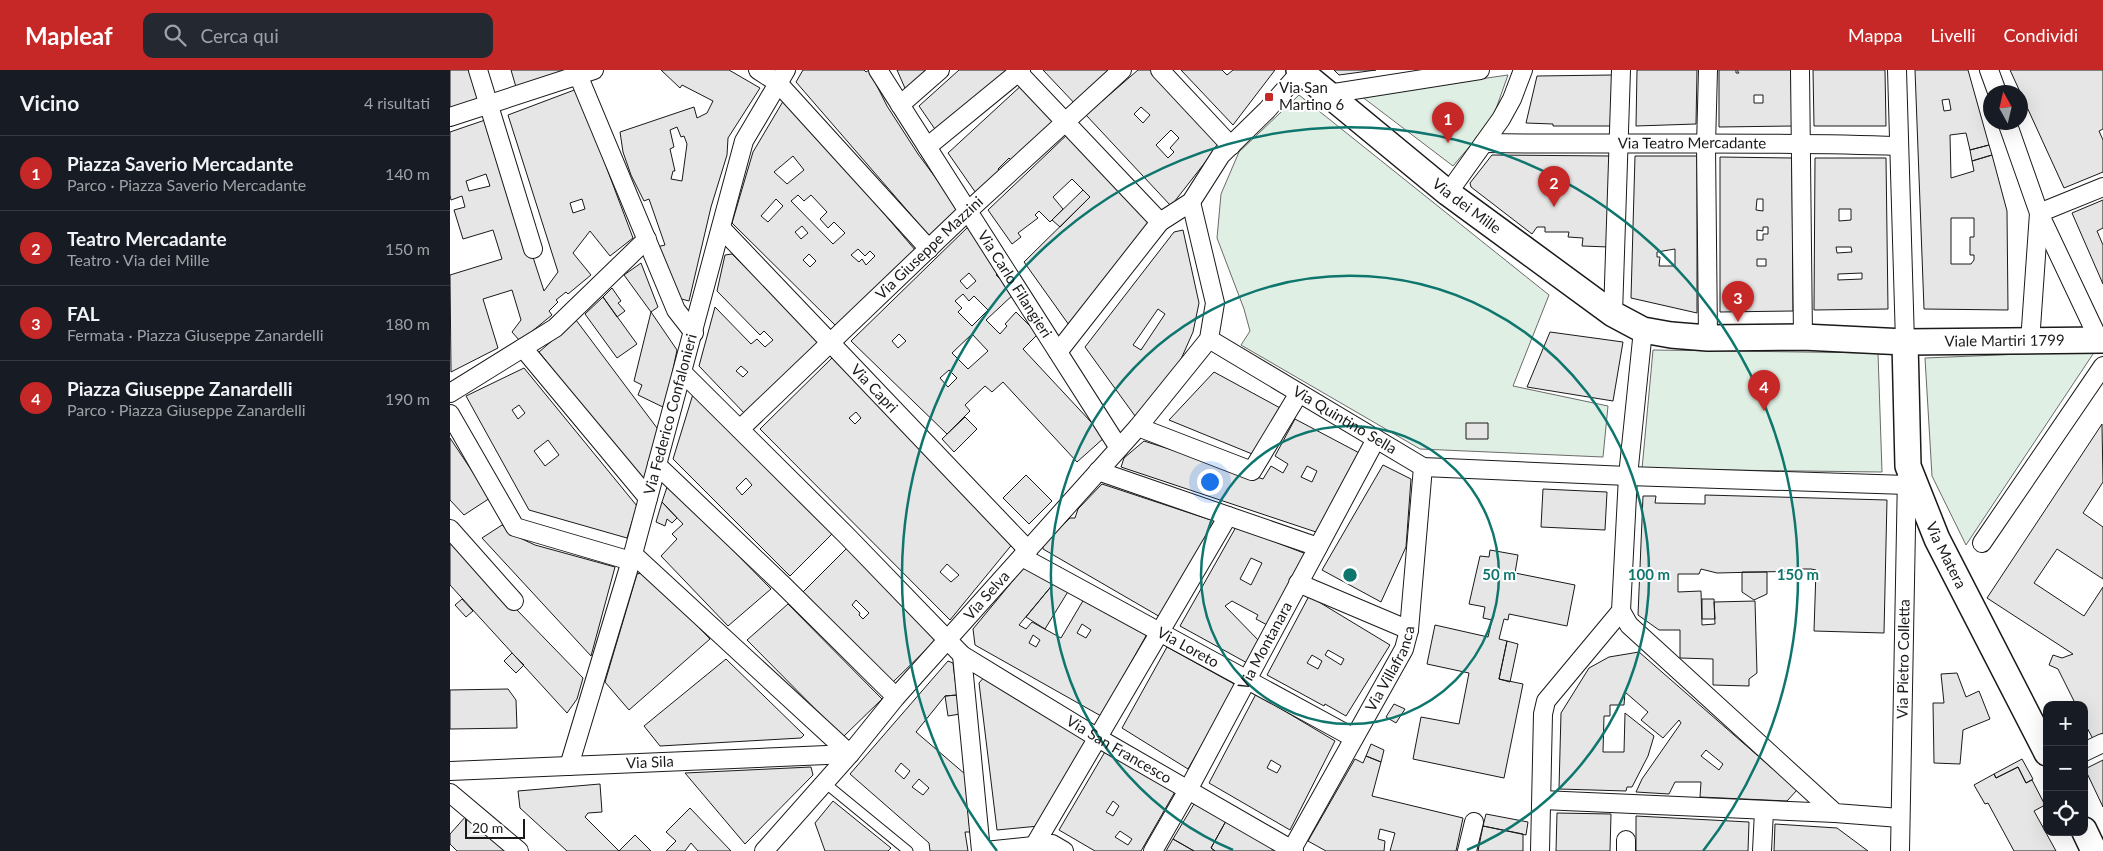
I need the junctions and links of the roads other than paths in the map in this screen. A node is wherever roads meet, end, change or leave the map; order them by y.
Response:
1 (478, 70) edge
2 (758, 70) edge
3 (878, 70) edge
4 (940, 70) edge
5 (1122, 70) edge
6 (1160, 70) edge
7 (1480, 70) edge
8 (1523, 70) edge
9 (1621, 70) edge
10 (1708, 70) edge
11 (1800, 70) edge
12 (1897, 70) edge
13 (1989, 70) edge
14 (1019, 71) edge
15 (1300, 71) edge
16 (583, 72) edge
17 (782, 76) edge
18 (1397, 76) edge
19 (1994, 85) edge
20 (1328, 94) junction
21 (489, 104) junction
22 (900, 105) junction
23 (450, 117) edge
24 (1064, 121) junction
25 (2010, 130) edge
26 (1799, 142) junction
27 (1484, 143) junction
28 (1706, 144) junction
29 (1620, 145) junction
30 (1231, 146) junction
31 (1898, 146) junction
32 (928, 147) junction
33 (2103, 187) edge
34 (1448, 193) junction
35 (1191, 202) junction
36 (968, 211) junction
37 (2039, 213) junction
38 (1160, 222) junction
39 (721, 228) junction
40 (647, 239) junction
41 (533, 249) dead end
42 (928, 249) junction
43 (1613, 314) junction
44 (1643, 330) junction
45 (694, 333) junction
46 (1803, 337) junction
47 (1708, 338) junction
48 (1209, 339) junction
49 (2101, 340) edge
50 (1905, 342) junction
51 (2030, 342) junction
52 (831, 343) junction
53 (523, 348) junction
54 (1058, 352) junction
55 (2103, 366) edge
56 (683, 373) junction
57 (450, 393) edge
58 (1299, 393) junction
59 (450, 414) edge
60 (1138, 427) junction
61 (740, 429) junction
62 (1376, 439) junction
63 (1119, 448) junction
64 (657, 466) junction
65 (1423, 467) junction
66 (1098, 471) junction
67 (1907, 475) junction
68 (1628, 476) junction
69 (648, 498) junction
70 (1228, 516) junction
71 (450, 529) edge
72 (1982, 543) dead end
73 (1318, 547) junction
74 (1025, 553) junction
75 (632, 558) junction
76 (1298, 583) junction
77 (514, 601) dead end
78 (1622, 611) junction
79 (1409, 630) junction
80 (1160, 632) junction
81 (949, 640) junction
82 (962, 655) junction
83 (1247, 680) junction
84 (896, 697) junction
85 (1098, 738) junction
86 (1354, 738) junction
87 (2103, 743) edge
88 (2043, 746) edge
89 (2088, 750) edge
90 (850, 754) junction
91 (569, 766) junction
92 (450, 771) edge
93 (825, 783) junction
94 (1188, 790) junction
95 (450, 793) edge
96 (1542, 800) junction
97 (1764, 811) junction
98 (1835, 813) junction
99 (1900, 818) junction
100 (1474, 822) dead end
101 (2087, 836) edge
102 (1034, 846) junction
103 (519, 851) edge
104 (764, 851) edge
105 (908, 851) edge
106 (981, 851) edge
107 (985, 851) edge
108 (1064, 851) edge
109 (1153, 851) edge
110 (1292, 851) edge
111 (1467, 851) edge
112 (1540, 851) edge
113 (1762, 851) edge
114 (1900, 851) edge
115 (2094, 851) edge

1 - 21 street
2 - 17 street
3 - 22 street, Via Carlo Filangieri
4 - 22 street
5 - 24 street, Via Giuseppe Mazzini
6 - 30 street
7 - 18 street
8 - 27 street
9 - 29 street
10 - 28 street
11 - 26 street
12 - 31 street
13 - 19 street
14 - 24 street
14 - 32 street
15 - 20 street, Via dei Mille
15 - 30 street
16 - 21 street
16 - 40 street
17 - 39 street, Via Federico Confalonieri
17 - 42 street
18 - 20 street
20 - 34 street, Via dei Mille
21 - 23 street
21 - 41 street
22 - 32 street, Via Carlo Filangieri
24 - 36 street, Via Giuseppe Mazzini
24 - 38 street
25 - 37 street
26 - 28 street, Via Teatro Mercadante
26 - 31 street, Via Teatro Mercadante
26 - 46 street
27 - 29 street, Via Teatro Mercadante
27 - 34 street
28 - 29 street, Via Teatro Mercadante
28 - 47 street
29 - 43 street
30 - 35 street
31 - 50 street
32 - 36 street, Via Carlo Filangieri
33 - 37 street
34 - 43 street, Via dei Mille
35 - 38 street
35 - 48 street
36 - 42 street, Via Giuseppe Mazzini
36 - 54 street, Via Carlo Filangieri
37 - 49 street
37 - 51 street
38 - 54 street
39 - 45 street, Via Federico Confalonieri
39 - 52 street, Via Capri
40 - 45 street
40 - 53 street
42 - 52 street, Via Giuseppe Mazzini
43 - 44 street, Via dei Mille
44 - 47 street, Via dei Mille
44 - 68 street
45 - 56 street, Via Federico Confalonieri
46 - 47 street, Via dei Mille
46 - 50 street, Viale Martiri 1799
48 - 58 street, Via Quintino Sella
48 - 60 street, Via Selva
49 - 51 street, Viale Martiri 1799
50 - 51 street, Viale Martiri 1799
50 - 67 street, Via Matera
52 - 61 street, Via Giuseppe Mazzini
52 - 74 street, Via Capri
53 - 57 street
53 - 69 street
54 - 63 street, Via Carlo Filangieri
55 - 72 street
56 - 61 street, Via San Francesco
56 - 64 street, Via Federico Confalonieri
58 - 60 street
58 - 62 street, Via Quintino Sella
59 - 75 street
60 - 63 street, Via Selva
61 - 81 street, Via San Francesco
62 - 65 street, Via Quintino Sella
62 - 73 street, Via Montanara
63 - 66 street, Via Selva
64 - 69 street, Via Federico Confalonieri
64 - 84 street
65 - 68 street, Via Quintino Sella
65 - 79 street, Via Villafranca
66 - 70 street
66 - 74 street, Via Selva
67 - 68 street, Via Quintino Sella
67 - 88 street, Via Matera
67 - 99 street, Via Pietro Colletta
68 - 78 street
69 - 75 street, Via Federico Confalonieri
70 - 73 street
70 - 80 street
71 - 77 street
73 - 76 street, Via Montanara
74 - 80 street, Via Loreto
74 - 81 street, Via Selva
75 - 90 street
75 - 91 street, Via Federico Confalonieri
76 - 79 street
76 - 83 street, Via Montanara
78 - 96 street
78 - 98 street
79 - 86 street, Via Villafranca
80 - 83 street, Via Loreto
80 - 85 street
81 - 82 street, Via San Francesco
81 - 84 street, Via Selva
82 - 85 street, Via San Francesco
82 - 106 street
83 - 86 street, Via Loreto
83 - 94 street, Via Montanara
84 - 90 street, Via Selva
85 - 94 street, Via San Francesco
85 - 102 street
86 - 110 street, Via Villafranca
87 - 89 street
90 - 91 street, Via Sila
90 - 93 street, Via Selva
91 - 92 street, Via Sila
93 - 104 street, Via Selva
93 - 105 lane
94 - 109 street, Via Montanara
94 - 110 street, Via San Francesco
95 - 103 street
96 - 97 street
96 - 112 street
97 - 98 street
97 - 113 street
98 - 99 street
99 - 114 street, Via Pietro Colletta
100 - 111 street
101 - 115 street
102 - 107 street
102 - 108 street

